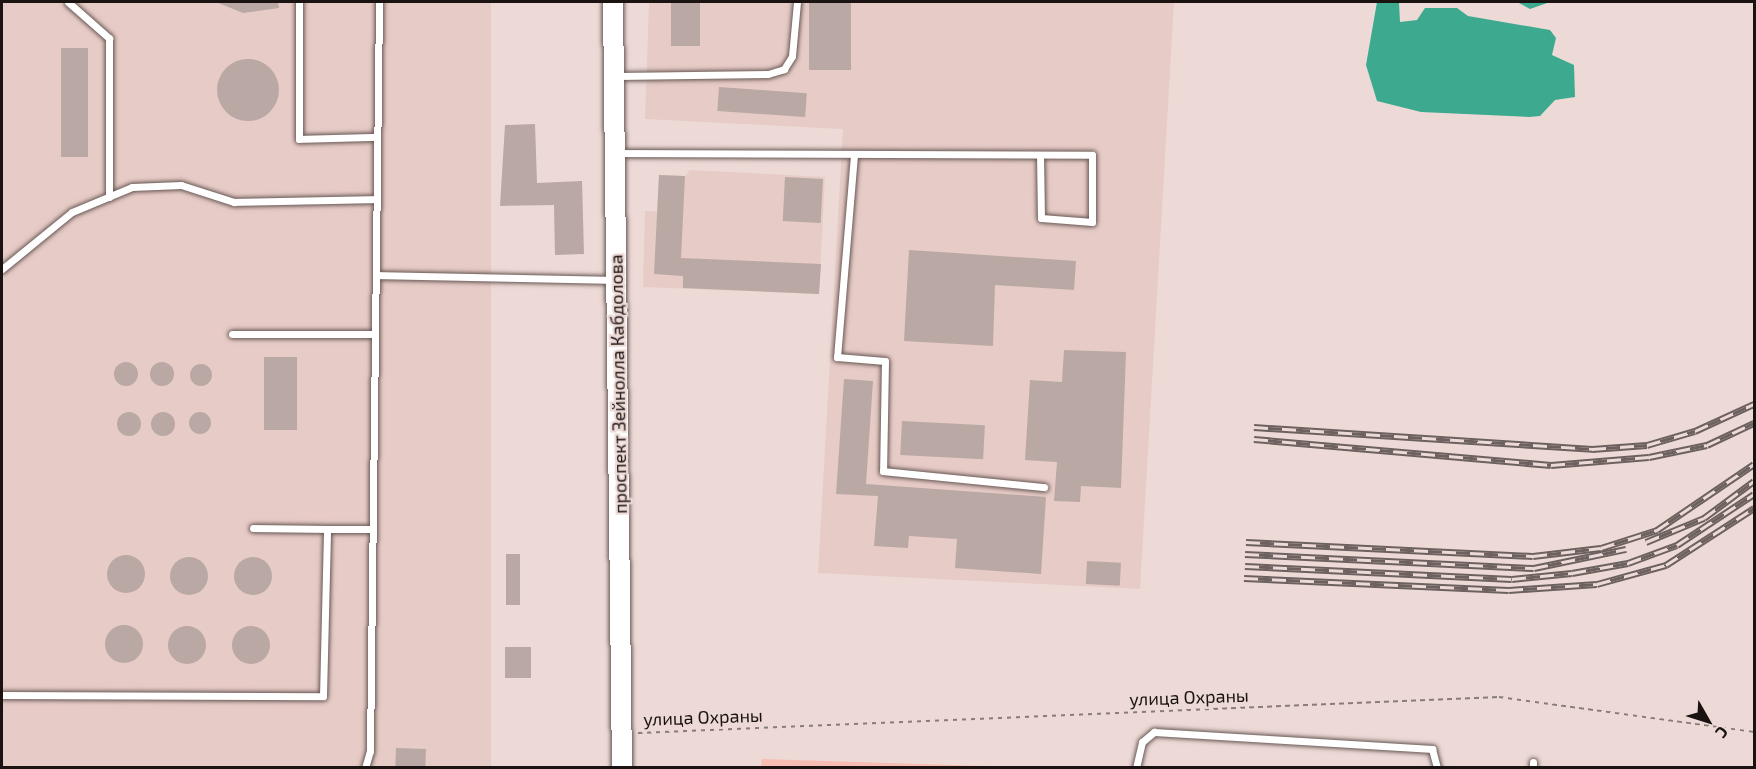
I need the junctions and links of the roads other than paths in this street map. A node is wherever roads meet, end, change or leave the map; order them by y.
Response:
1 (68, 2) edge
2 (299, 2) edge
3 (379, 2) edge
4 (613, 2) edge
5 (797, 2) edge
6 (613, 76) junction
7 (377, 137) junction
8 (615, 153) junction
9 (854, 155) junction
10 (1040, 155) junction
11 (109, 197) junction
12 (377, 199) junction
13 (2, 269) edge
14 (376, 275) junction
15 (616, 280) junction
16 (232, 334) dead end
17 (375, 334) junction
18 (1044, 487) dead end
19 (253, 528) dead end
20 (327, 529) junction
21 (373, 530) junction
22 (2, 695) edge
23 (365, 768) edge
24 (622, 768) edge
25 (1136, 768) edge
26 (1437, 768) edge

1 - 11 lane
2 - 7 lane
3 - 7 lane
4 - 6 main road, проспект Зейнолла Кабдолова
5 - 6 lane
6 - 8 main road, проспект Зейнолла Кабдолова
7 - 12 lane
8 - 9 lane
8 - 15 main road, проспект Зейнолла Кабдолова
9 - 10 lane
9 - 18 lane
10 - 10 lane
11 - 12 lane
11 - 13 lane
12 - 14 lane
14 - 15 lane
14 - 17 lane
15 - 24 main road, проспект Зейнолла Кабдолова
16 - 17 lane
17 - 21 lane
19 - 20 lane
20 - 21 lane
20 - 22 lane
21 - 23 lane
25 - 26 lane

